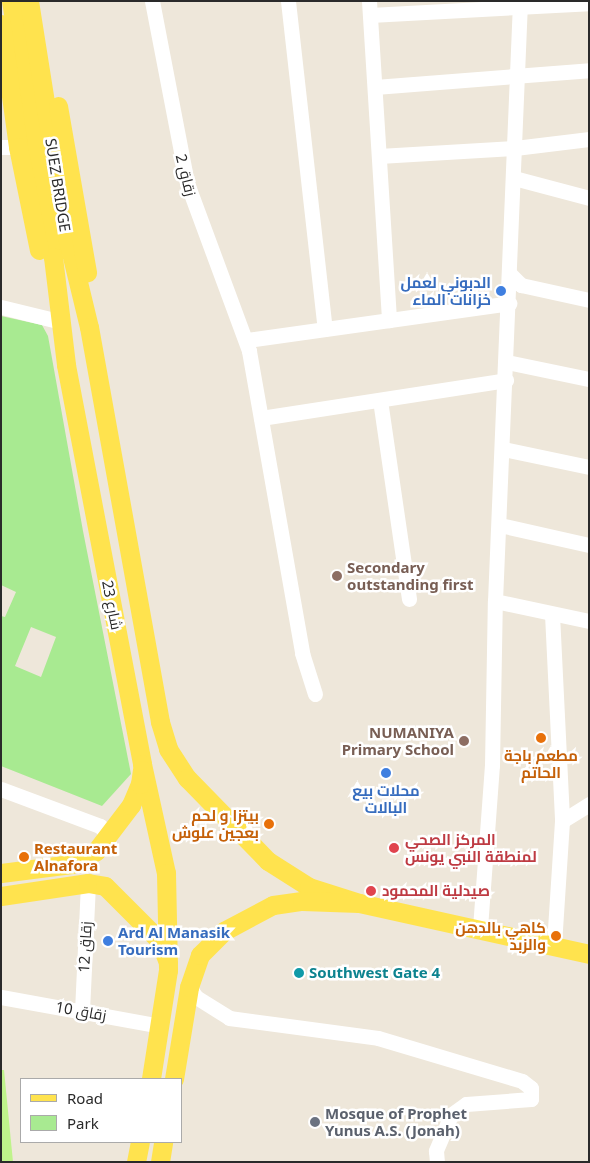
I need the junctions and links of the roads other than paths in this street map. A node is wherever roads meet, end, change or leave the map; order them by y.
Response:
1 (11, 1) edge
2 (29, 1) edge
3 (41, 1) edge
4 (152, 1) edge
5 (288, 1) edge
6 (589, 3) edge
7 (520, 4) edge
8 (370, 8) edge
9 (1, 24) edge
10 (589, 70) edge
11 (518, 74) junction
12 (375, 87) junction
13 (589, 139) edge
14 (10, 147) edge
15 (515, 148) junction
16 (379, 156) junction
17 (514, 178) junction
18 (589, 198) edge
19 (57, 230) junction
20 (510, 274) junction
21 (589, 300) edge
22 (509, 303) junction
23 (1, 307) edge
24 (54, 320) junction
25 (389, 320) junction
26 (325, 329) junction
27 (247, 340) junction
28 (507, 362) junction
29 (66, 366) junction
30 (97, 366) junction
31 (589, 379) edge
32 (506, 380) junction
33 (380, 400) junction
34 (261, 418) junction
35 (503, 449) junction
36 (589, 467) edge
37 (500, 525) junction
38 (589, 545) edge
39 (409, 599) dead end
40 (495, 601) junction
41 (552, 614) junction
42 (589, 622) edge
43 (315, 694) dead end
44 (142, 764) junction
45 (1, 788) edge
46 (589, 804) edge
47 (562, 821) junction
48 (103, 844) junction
49 (1, 874) edge
50 (88, 883) junction
51 (1, 896) edge
52 (359, 903) junction
53 (480, 928) junction
54 (554, 945) junction
55 (589, 954) edge
56 (168, 970) junction
57 (189, 988) junction
58 (1, 997) edge
59 (82, 1011) junction
60 (160, 1026) junction
61 (151, 1078) edge
62 (174, 1078) edge
63 (140, 1143) edge
64 (163, 1143) edge
65 (136, 1162) edge
66 (160, 1162) edge
67 (437, 1162) edge

1 - 19 main road, SUEZ BRIDGE
2 - 19 main road, SUEZ BRIDGE
3 - 30 main road
4 - 27 street, زقاق 2
5 - 26 street
6 - 7 street
7 - 8 street
7 - 11 street
8 - 12 street
9 - 14 main road
10 - 11 street
11 - 12 street
11 - 15 street
12 - 16 street
13 - 15 street
14 - 24 main road
15 - 16 street
15 - 17 street
16 - 25 street
17 - 18 street
17 - 20 street
19 - 29 main road, SUEZ BRIDGE
19 - 30 main road, SUEZ BRIDGE
20 - 21 street
20 - 22 street
22 - 25 street
22 - 28 street
23 - 24 street
24 - 29 main road
25 - 26 street
26 - 27 street
27 - 34 street, زقاق 2
28 - 31 street
28 - 32 street
29 - 44 main road, شارع 23
30 - 52 main road, شارع 23
32 - 33 street
32 - 35 street
33 - 34 street
33 - 39 street
34 - 43 street, زقاق 2
35 - 36 street
35 - 37 street
37 - 38 street
37 - 40 street
40 - 41 street
40 - 53 street
41 - 42 street
41 - 47 street
44 - 48 main road
44 - 56 main road, شارع 23
45 - 48 street
46 - 47 street
47 - 54 street
48 - 49 main road
50 - 51 main road
50 - 56 main road
50 - 59 street, زقاق 12
52 - 53 main road
52 - 57 main road
53 - 54 main road
54 - 55 main road
56 - 60 main road, شارع 23
57 - 62 main road
57 - 67 street
58 - 59 street, زقاق 10
59 - 60 street, زقاق 10
60 - 61 main road, شارع 23
63 - 65 main road
64 - 66 main road

